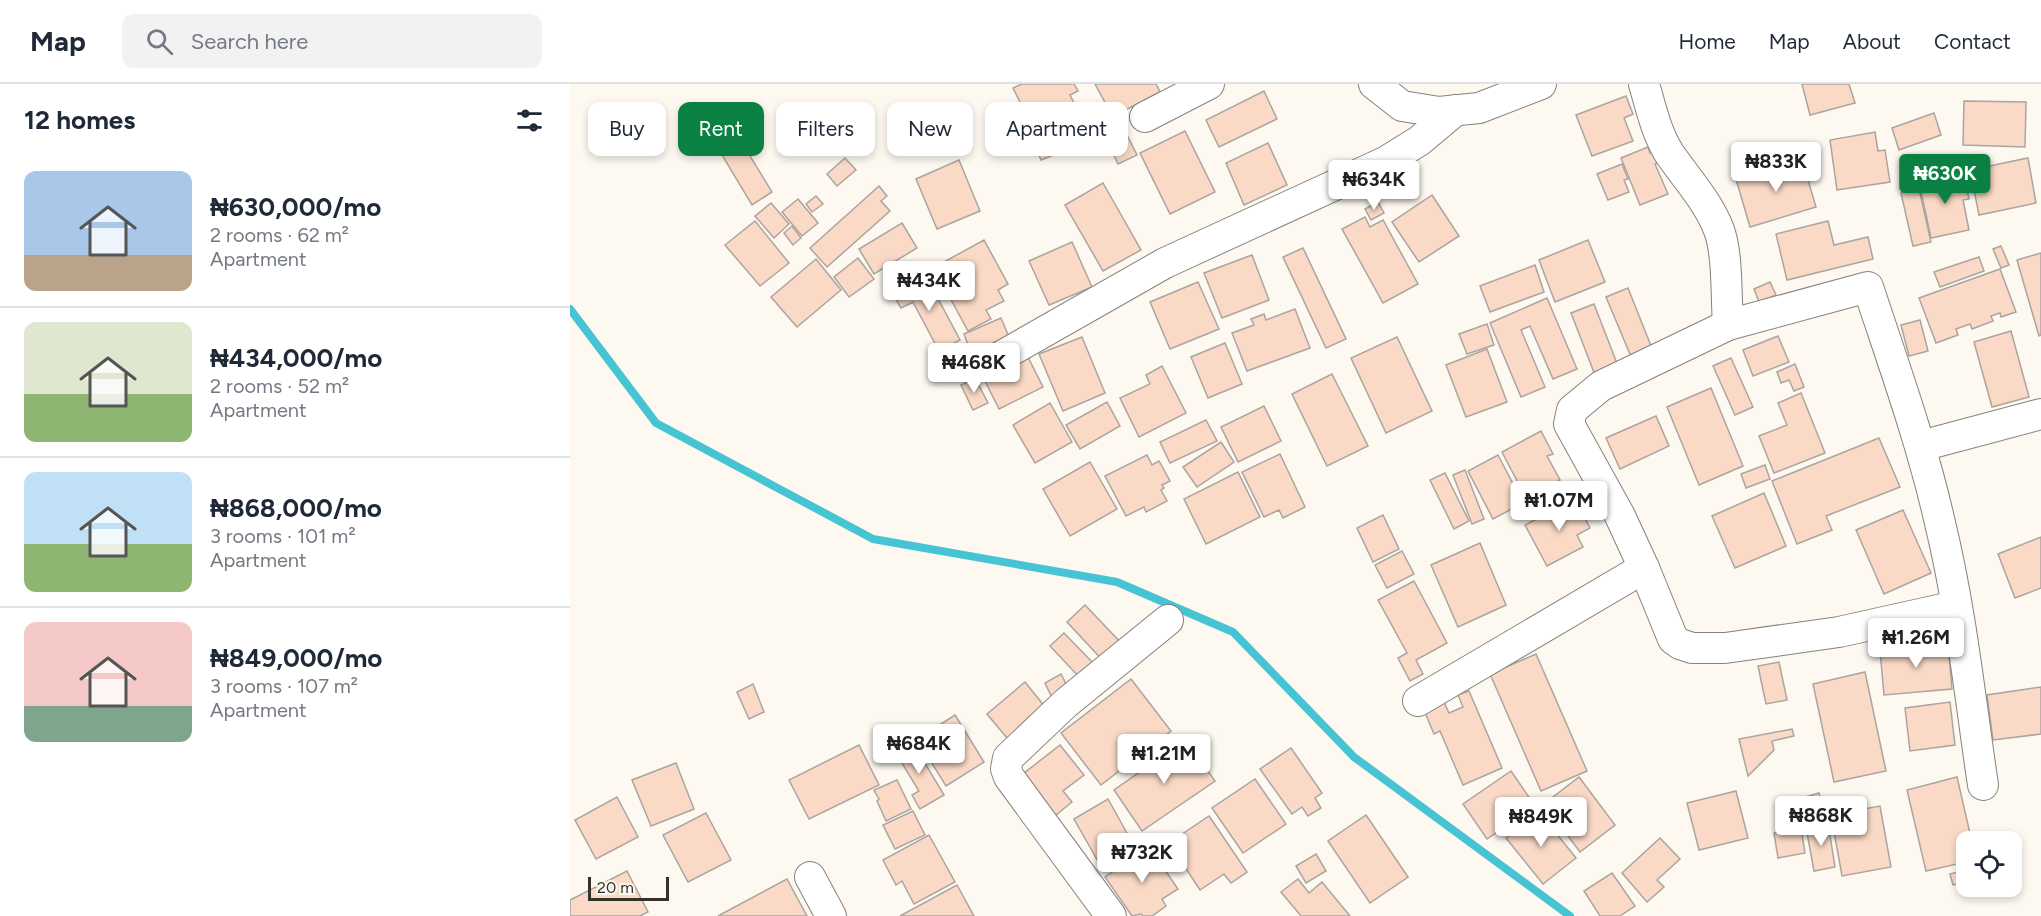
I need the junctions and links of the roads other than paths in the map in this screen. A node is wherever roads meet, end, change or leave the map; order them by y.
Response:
1 (1209, 84) edge
2 (1374, 84) edge
3 (1541, 84) edge
4 (1644, 84) edge
5 (1456, 110) junction
6 (1145, 117) dead end
7 (1728, 326) junction
8 (991, 362) dead end
9 (2041, 414) edge
10 (1921, 446) junction
11 (1644, 568) junction
12 (1956, 606) junction
13 (1168, 620) dead end
14 (1418, 701) dead end
15 (1983, 785) dead end
16 (810, 877) dead end
17 (831, 916) edge
18 (1111, 916) edge

1 - 6 street
2 - 5 street
3 - 5 street
4 - 7 street
5 - 8 street
7 - 10 street
7 - 11 street
9 - 10 street
10 - 12 street
11 - 12 street
11 - 14 street
12 - 15 street
13 - 18 street
16 - 17 street

